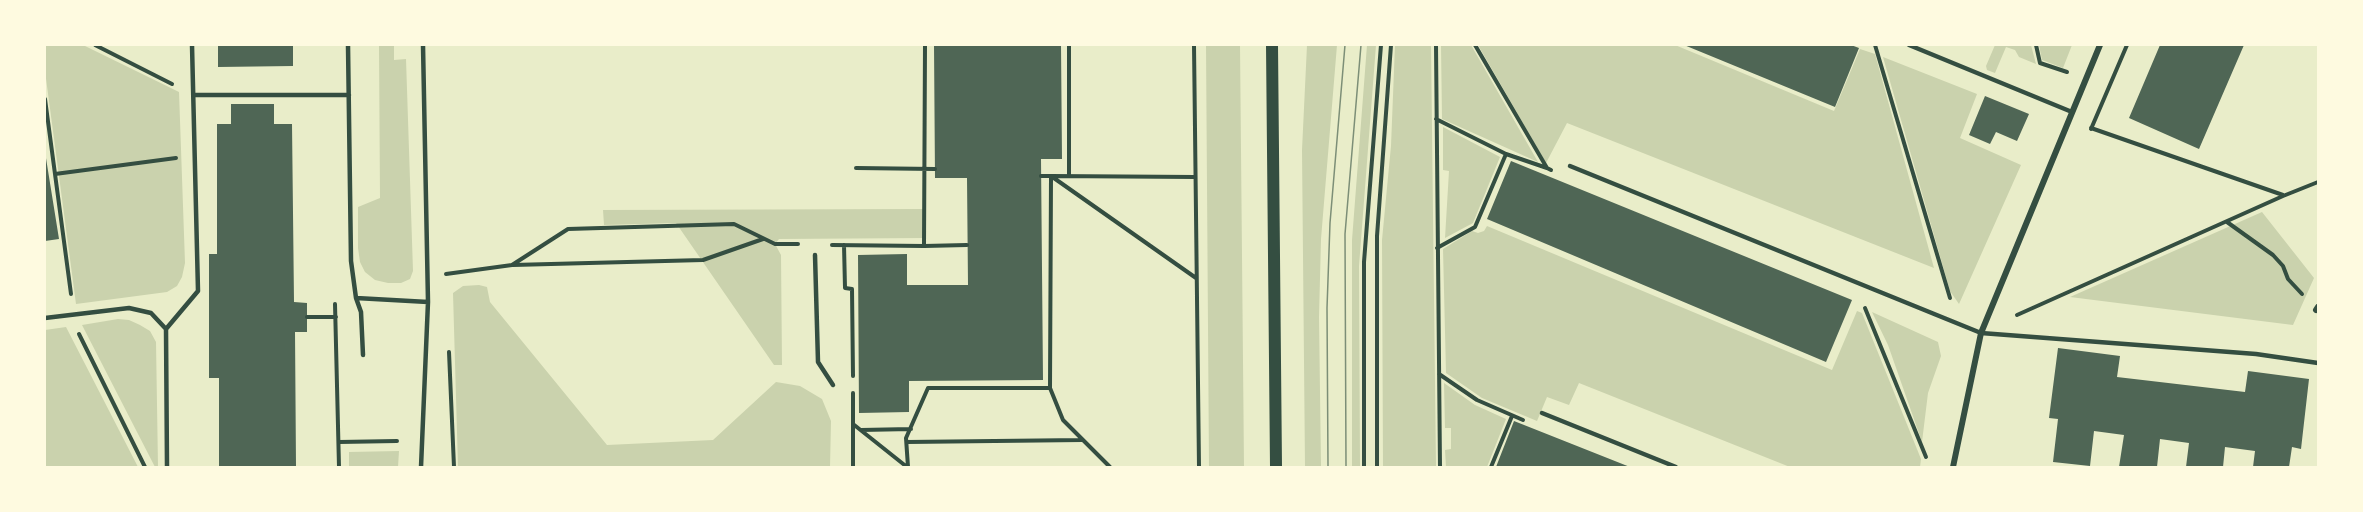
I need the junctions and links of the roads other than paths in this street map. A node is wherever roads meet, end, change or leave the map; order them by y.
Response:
1 (192, 45) edge
2 (348, 45) edge
3 (423, 45) edge
4 (1272, 45) edge
5 (1910, 45) edge
6 (2100, 45) edge
7 (194, 95) junction
8 (349, 95) junction
9 (2072, 112) junction
10 (1570, 166) road end
11 (815, 255) dead end
12 (356, 298) junction
13 (428, 302) junction
14 (45, 318) edge
15 (166, 329) junction
16 (1981, 333) junction
17 (363, 355) dead end
18 (2318, 363) edge
19 (833, 385) dead end
20 (1542, 413) dead end
21 (167, 467) edge
22 (421, 467) edge
23 (1276, 467) edge
24 (1676, 467) edge
25 (1953, 467) edge

1 - 7 lane
2 - 8 lane
3 - 13 lane
4 - 23 main road
5 - 9 lane
6 - 9 street
7 - 8 lane
7 - 15 lane
8 - 12 lane
9 - 16 street
10 - 16 lane
11 - 19 lane
12 - 13 lane
12 - 17 lane
13 - 22 lane
14 - 15 lane
15 - 21 lane
16 - 18 lane
16 - 25 street
20 - 24 lane

